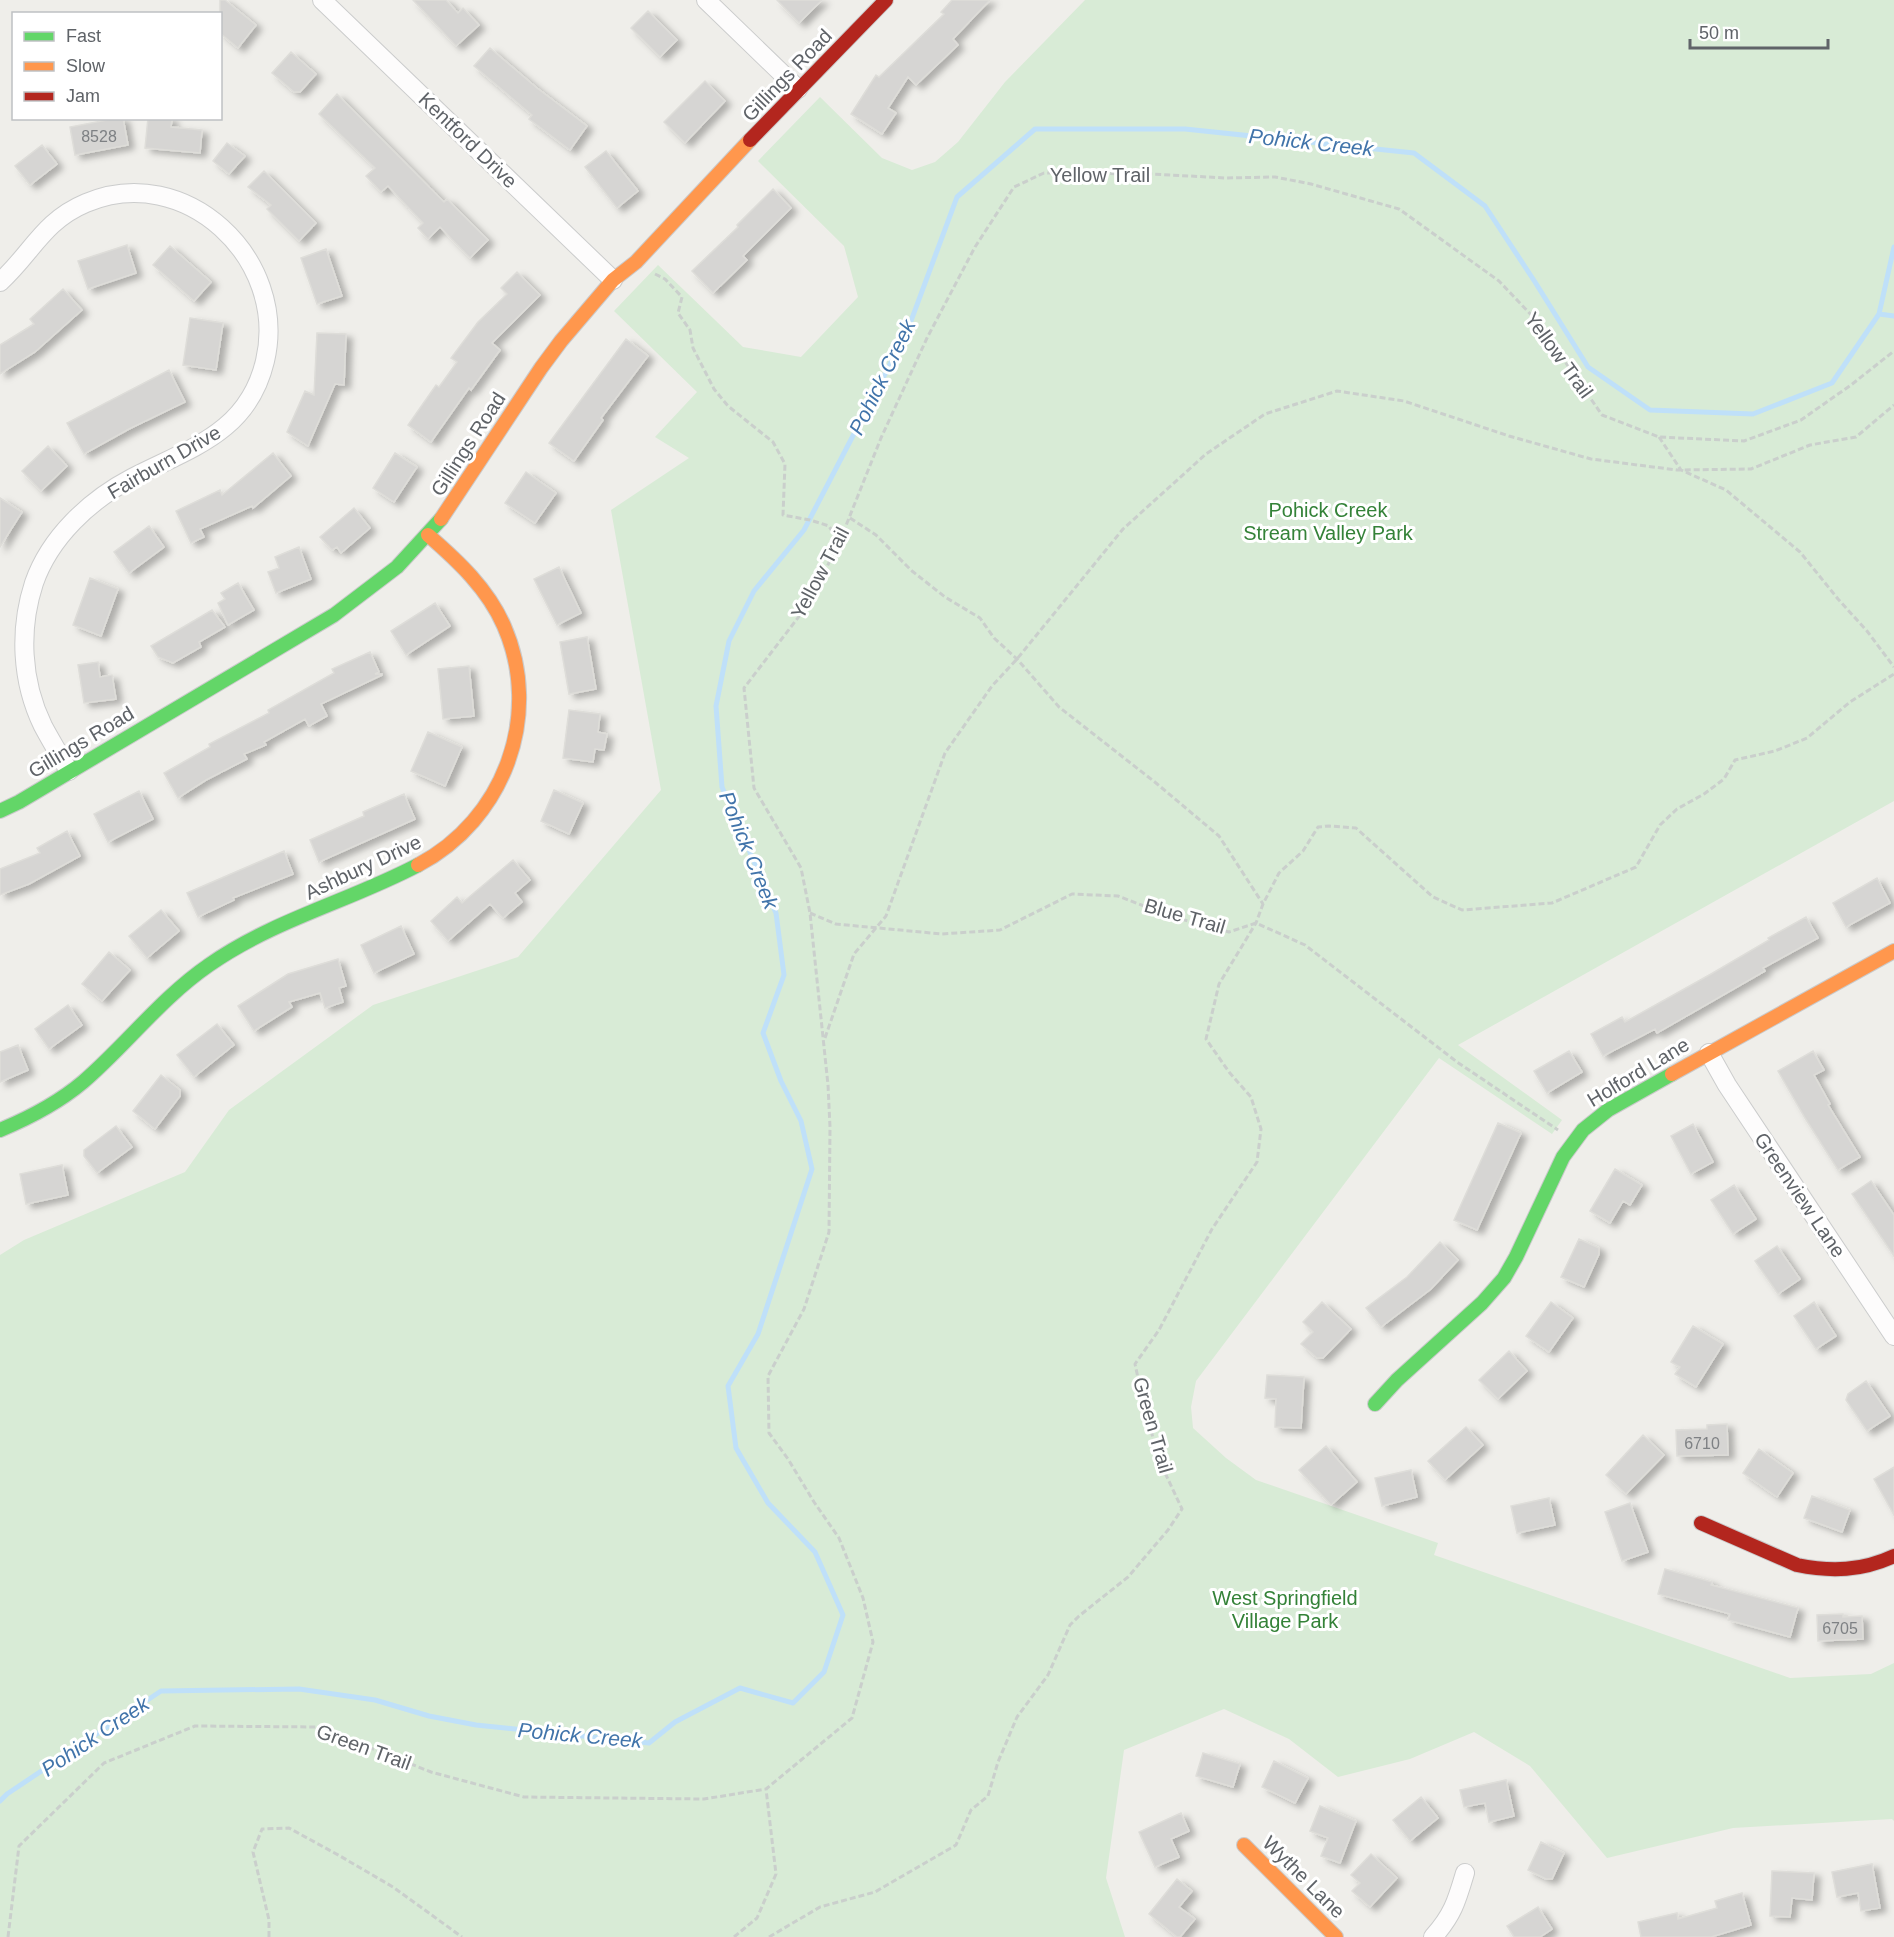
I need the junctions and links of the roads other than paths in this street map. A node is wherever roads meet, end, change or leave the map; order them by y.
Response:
1 (322, 0) edge
2 (706, 0) edge
3 (886, 0) edge
4 (798, 89) junction
5 (613, 280) junction
6 (0, 282) edge
7 (428, 536) junction
8 (69, 771) junction
9 (0, 811) edge
10 (1894, 951) edge
11 (1709, 1053) junction
12 (0, 1130) edge
13 (1894, 1336) edge
14 (1375, 1404) dead end
15 (1701, 1523) dead end
16 (1894, 1556) edge
17 (1244, 1845) dead end
18 (1465, 1873) dead end
19 (1336, 1937) edge
20 (1433, 1937) edge

1 - 5 street, Kentford Drive
2 - 4 street
3 - 4 street, Gillings Road
4 - 5 street, Gillings Road
5 - 7 street, Gillings Road
6 - 8 street, Fairburn Drive
7 - 8 street, Gillings Road
7 - 12 street, Ashbury Drive
8 - 9 street, Gillings Road
10 - 11 street, Holford Lane
11 - 13 street, Greenview Lane
11 - 14 street, Holford Lane
15 - 16 street
17 - 19 street, Wythe Lane
18 - 20 street

